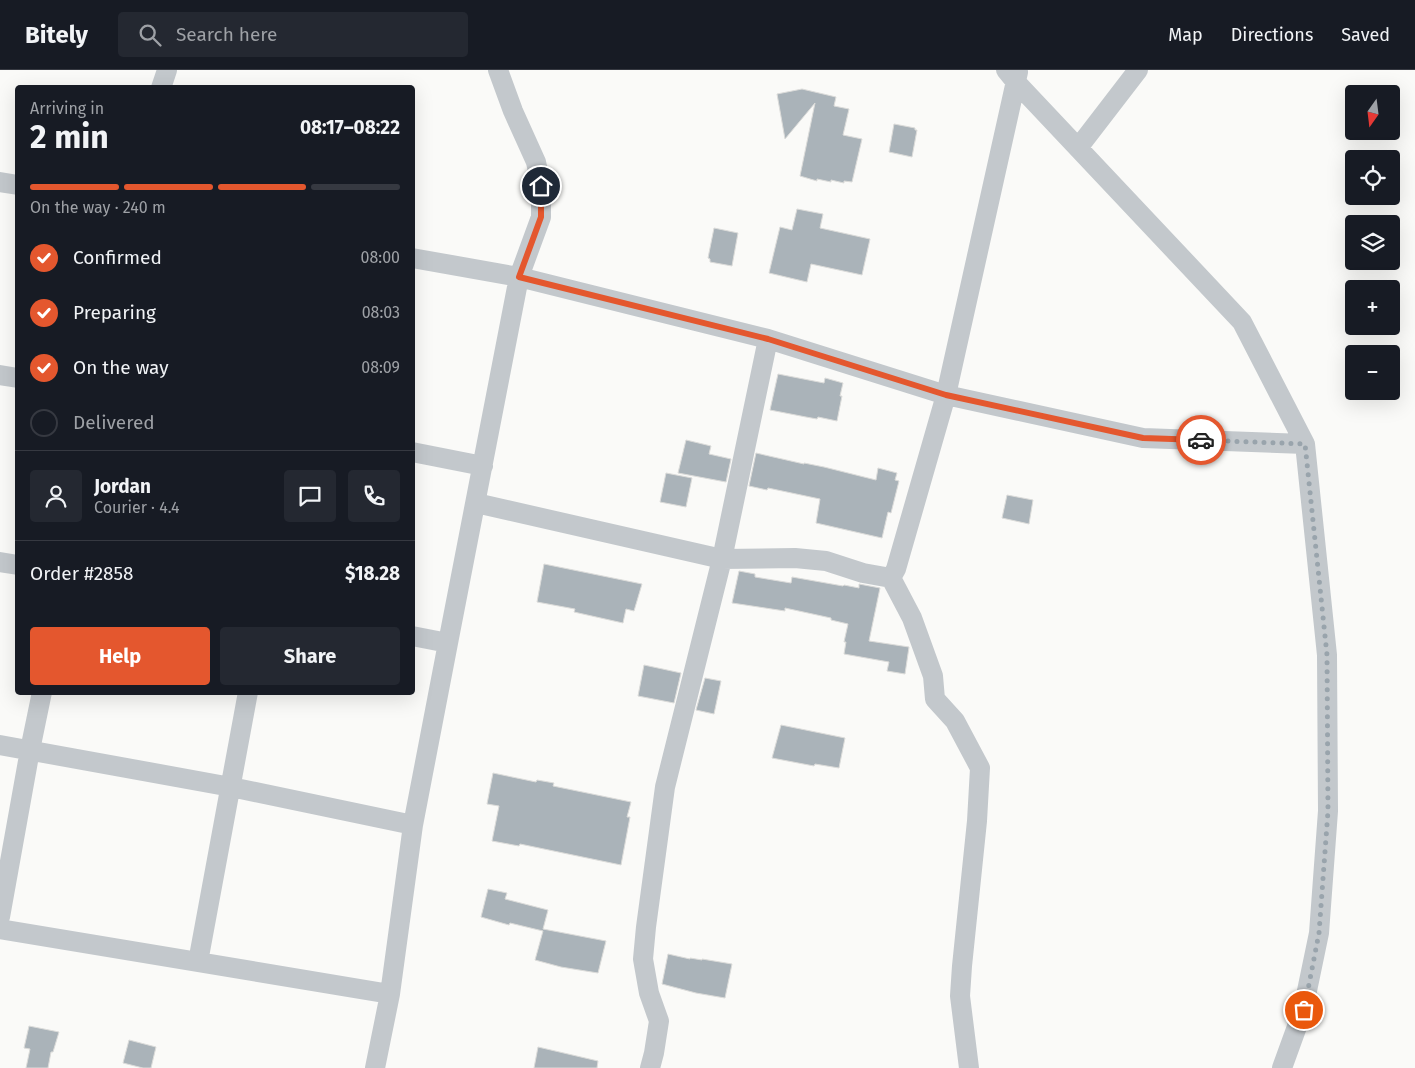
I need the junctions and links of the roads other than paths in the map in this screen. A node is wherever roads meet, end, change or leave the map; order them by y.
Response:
1 (167, 70) edge
2 (498, 70) edge
3 (1138, 70) edge
4 (1013, 74) edge
5 (162, 85) edge
6 (1078, 148) junction
7 (0, 182) edge
8 (15, 184) edge
9 (415, 259) edge
10 (519, 277) junction
11 (768, 339) junction
12 (0, 375) edge
13 (15, 378) edge
14 (946, 395) junction
15 (1305, 444) junction
16 (415, 453) edge
17 (483, 466) junction
18 (476, 503) junction
19 (722, 559) junction
20 (0, 562) edge
21 (15, 564) edge
22 (891, 578) junction
23 (415, 636) edge
24 (448, 642) junction
25 (41, 695) edge
26 (247, 695) edge
27 (0, 745) edge
28 (30, 750) junction
29 (232, 787) junction
30 (413, 825) junction
31 (0, 917) edge
32 (0, 929) edge
33 (198, 962) junction
34 (390, 994) junction
35 (375, 1068) edge
36 (650, 1068) edge
37 (969, 1068) edge
38 (1282, 1068) edge

1 - 5 street
2 - 10 street
3 - 6 street
4 - 6 street
4 - 14 street
6 - 15 street
7 - 8 street
9 - 10 street
10 - 11 street
10 - 17 street
11 - 14 street
11 - 19 street
12 - 13 street
14 - 15 street
14 - 22 street
15 - 38 street
16 - 17 street
17 - 18 street
18 - 19 street
18 - 24 street
19 - 22 street
19 - 36 street
20 - 21 street
22 - 37 street
23 - 24 street
24 - 30 street
25 - 28 street
26 - 29 street
27 - 28 street
28 - 29 street
28 - 31 street
29 - 30 street
29 - 33 street
30 - 34 street
32 - 33 street
33 - 34 street
34 - 35 street

